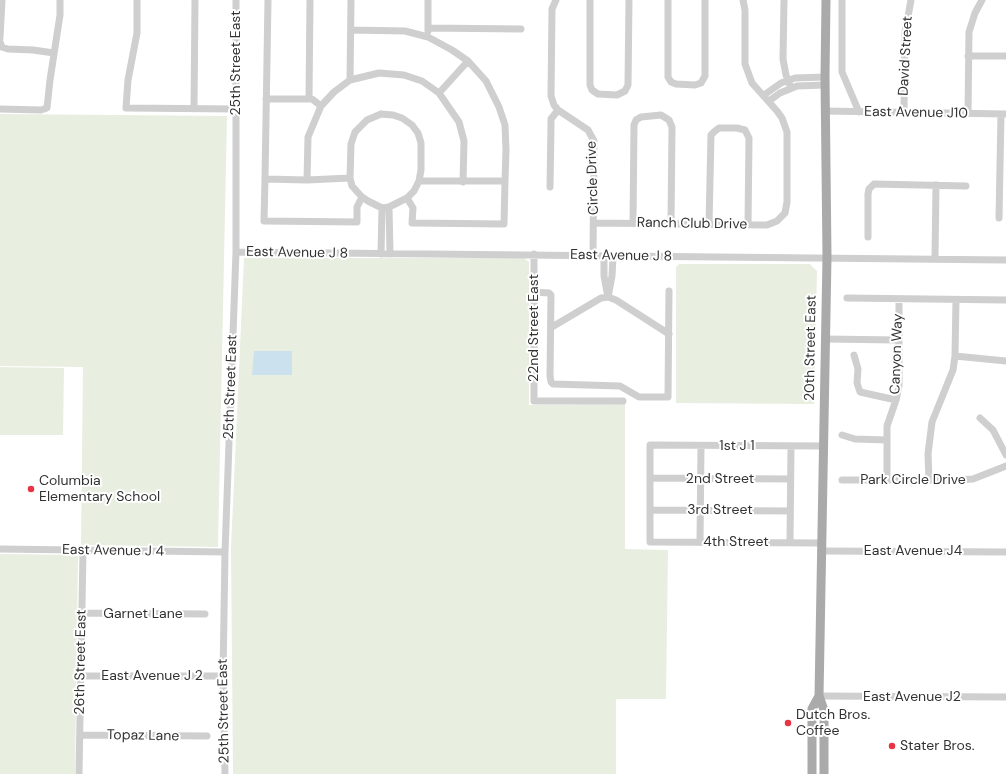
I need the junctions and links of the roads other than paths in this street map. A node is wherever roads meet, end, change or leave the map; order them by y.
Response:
1 (2, 0) edge
2 (60, 0) edge
3 (137, 0) edge
4 (195, 0) edge
5 (236, 0) edge
6 (268, 0) edge
7 (310, 0) edge
8 (351, 0) edge
9 (428, 0) edge
10 (556, 0) edge
11 (590, 0) edge
12 (629, 0) edge
13 (668, 0) edge
14 (706, 0) edge
15 (742, 0) edge
16 (784, 0) edge
17 (826, 0) edge
18 (842, 0) edge
19 (911, 0) edge
20 (982, 0) edge
21 (428, 28) junction
22 (521, 29) dead end
23 (351, 30) junction
24 (0, 38) edge
25 (428, 38) junction
26 (0, 42) edge
27 (54, 53) junction
28 (968, 56) junction
29 (1006, 56) edge
30 (468, 61) junction
31 (350, 80) junction
32 (788, 80) junction
33 (825, 81) junction
34 (791, 88) junction
35 (439, 93) junction
36 (767, 98) junction
37 (266, 99) junction
38 (309, 99) junction
39 (321, 106) junction
40 (0, 109) edge
41 (194, 109) junction
42 (236, 109) junction
43 (558, 110) junction
44 (825, 111) junction
45 (859, 112) junction
46 (904, 112) junction
47 (968, 113) junction
48 (1004, 114) edge
49 (350, 178) junction
50 (265, 179) junction
51 (307, 180) junction
52 (419, 181) junction
53 (505, 181) junction
54 (463, 182) junction
55 (936, 185) junction
56 (966, 186) dead end
57 (550, 187) dead end
58 (362, 197) junction
59 (407, 198) junction
60 (386, 208) junction
61 (999, 218) dead end
62 (594, 223) junction
63 (633, 223) junction
64 (671, 224) junction
65 (709, 224) junction
66 (748, 224) junction
67 (868, 238) dead end
68 (236, 252) junction
69 (381, 254) junction
70 (390, 254) junction
71 (534, 254) junction
72 (593, 256) junction
73 (604, 257) junction
74 (613, 257) junction
75 (827, 257) junction
76 (935, 259) junction
77 (1006, 260) edge
78 (534, 292) junction
79 (669, 292) dead end
80 (608, 297) junction
81 (847, 298) dead end
82 (899, 299) junction
83 (956, 300) junction
84 (1006, 300) edge
85 (552, 327) junction
86 (669, 334) junction
87 (825, 340) junction
88 (898, 340) junction
89 (854, 355) dead end
90 (955, 356) junction
91 (1006, 361) edge
92 (896, 400) junction
93 (623, 401) dead end
94 (980, 418) dead end
95 (842, 435) dead end
96 (887, 440) junction
97 (702, 446) junction
98 (791, 446) junction
99 (823, 446) junction
100 (1006, 455) edge
101 (1006, 466) edge
102 (650, 478) junction
103 (701, 479) junction
104 (790, 479) junction
105 (842, 480) dead end
106 (887, 480) junction
107 (929, 480) junction
108 (650, 510) junction
109 (700, 510) junction
110 (790, 511) junction
111 (700, 542) junction
112 (790, 542) junction
113 (821, 547) junction
114 (0, 549) edge
115 (83, 551) junction
116 (225, 552) junction
117 (1006, 552) edge
118 (82, 614) junction
119 (205, 614) dead end
120 (81, 676) junction
121 (222, 676) junction
122 (819, 696) junction
123 (1006, 697) edge
124 (812, 721) junction
125 (80, 735) junction
126 (207, 736) dead end
127 (823, 756) junction
128 (79, 774) edge
129 (225, 774) edge
130 (812, 774) edge
131 (824, 774) edge

1 - 24 street
2 - 27 street
3 - 41 street
4 - 41 street
5 - 42 street, 25th Street East
6 - 37 street
7 - 38 street
8 - 23 street
9 - 21 street
10 - 43 street
11 - 12 street
13 - 14 street
15 - 36 street
16 - 32 street
17 - 33 main road, 20th Street East
18 - 45 street
19 - 46 street, David Street
20 - 28 street
21 - 22 street
21 - 25 street
23 - 25 street
23 - 31 street
25 - 30 street
26 - 27 street
27 - 40 street
28 - 29 street
28 - 47 street
30 - 35 street
30 - 53 street
31 - 35 street
31 - 39 street
32 - 33 street
32 - 34 street
32 - 36 street
33 - 34 street
33 - 44 main road, 20th Street East
34 - 36 street
35 - 54 street
36 - 66 street, Ranch Club Drive
37 - 38 street
37 - 50 street
38 - 39 street
39 - 51 street
41 - 42 street
42 - 68 street, 25th Street East
43 - 57 street
43 - 62 street, Circle Drive
44 - 45 street, East Avenue J10
44 - 75 main road, 20th Street East
45 - 46 street, East Avenue J10
46 - 47 street, East Avenue J10
47 - 48 street, East Avenue J10
48 - 61 street
49 - 51 street
49 - 52 street
49 - 58 street
50 - 51 street
50 - 58 street
52 - 54 street
52 - 59 street
53 - 54 street
53 - 59 street
55 - 56 street
55 - 67 street
55 - 76 street
58 - 60 street
59 - 60 street
60 - 69 street
60 - 70 street
62 - 63 street, Ranch Club Drive
62 - 72 street, Circle Drive
63 - 64 street, Ranch Club Drive
63 - 64 street
64 - 65 street, Ranch Club Drive
65 - 66 street, Ranch Club Drive
65 - 66 street
68 - 69 street, East Avenue J 8
68 - 116 street, 25th Street East
69 - 70 street, East Avenue J 8
70 - 71 street, East Avenue J 8
71 - 72 street, East Avenue J 8
71 - 78 street, 22nd Street East
72 - 73 street, East Avenue J 8
73 - 74 street, East Avenue J 8
73 - 80 street
74 - 75 street, East Avenue J 8
74 - 80 street
75 - 76 street, East Avenue J 8
75 - 87 main road, 20th Street East
76 - 77 street, East Avenue J 8
78 - 85 street
78 - 93 street, 22nd Street East
79 - 86 street
80 - 85 street
80 - 86 street
81 - 82 street
82 - 83 street
82 - 88 street, Canyon Way
83 - 84 street
83 - 90 street
85 - 86 street
87 - 88 street
87 - 99 main road, 20th Street East
88 - 92 street, Canyon Way
89 - 92 street
90 - 91 street
90 - 107 street
92 - 96 street, Canyon Way
94 - 100 street
95 - 96 street
96 - 106 street, Canyon Way
97 - 98 street, 1st J 1
97 - 102 street, 1st J 1
97 - 103 street
98 - 99 street, 1st J 1
98 - 104 street
99 - 113 main road, 20th Street East
101 - 107 street, Park Circle Drive
102 - 103 street, 2nd Street
102 - 108 street
103 - 104 street, 2nd Street
103 - 109 street
104 - 110 street
105 - 106 street, Park Circle Drive
106 - 107 street, Park Circle Drive
108 - 109 street, 3rd Street
108 - 111 street, 4th Street
109 - 110 street, 3rd Street
109 - 111 street
110 - 112 street
111 - 112 street, 4th Street
112 - 113 street, 4th Street
113 - 117 street, East Avenue J4
113 - 122 main road, 20th Street East
114 - 115 street, East Avenue J 4
115 - 116 street, East Avenue J 4
115 - 118 street, 26th Street East
116 - 121 street, 25th Street East
118 - 119 street, Garnet Lane
118 - 120 street, 26th Street East
120 - 121 street, East Avenue J 2
120 - 125 street, 26th Street East
121 - 129 street, 25th Street East
122 - 123 street, East Avenue J2
122 - 124 main road, 20th Street East
122 - 127 main road, 20th Street East
124 - 127 main road
124 - 130 main road, 20th Street East
125 - 126 street, Topaz Lane
125 - 128 street, 26th Street East
127 - 131 main road, 20th Street East

